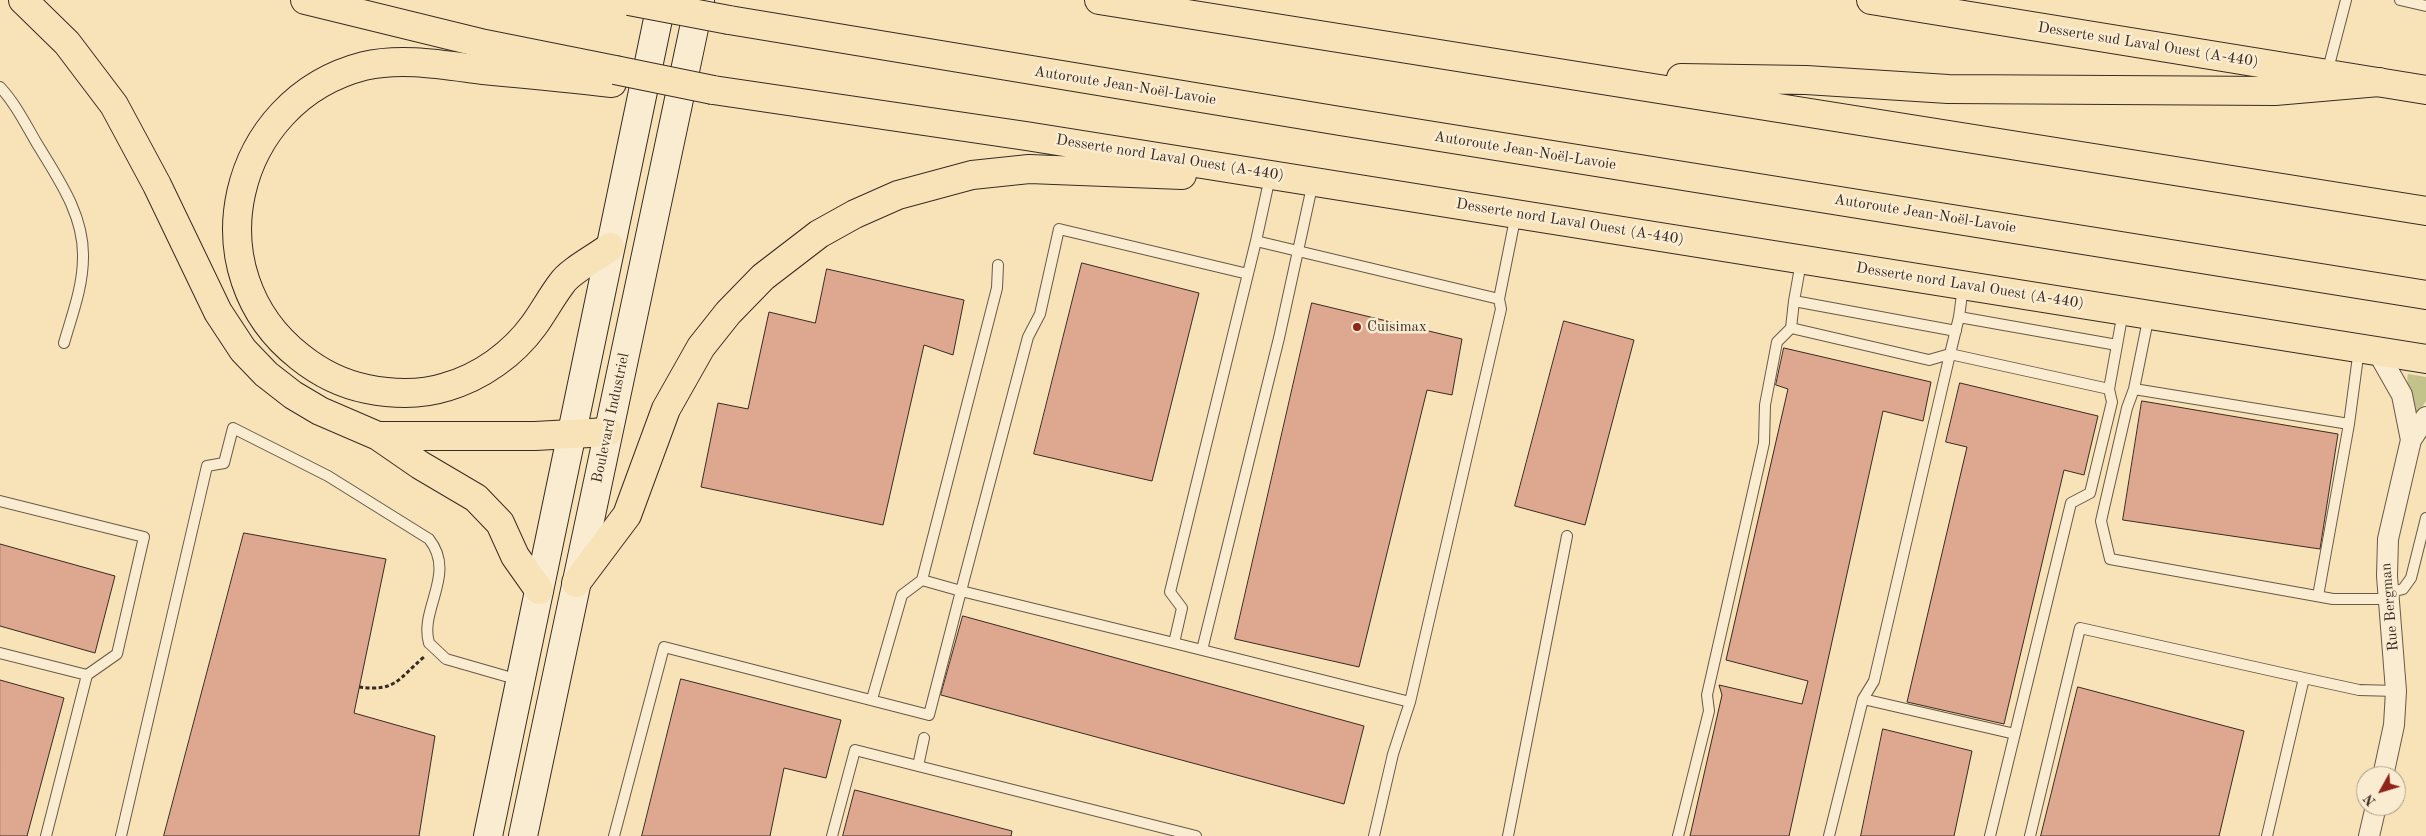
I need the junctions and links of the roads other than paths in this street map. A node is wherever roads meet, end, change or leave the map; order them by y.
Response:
1 (23, 0) edge
2 (305, 0) edge
3 (627, 0) edge
4 (662, 0) edge
5 (700, 0) edge
6 (1099, 0) edge
7 (1871, 0) edge
8 (2346, 0) edge
9 (2400, 0) edge
10 (1946, 6) edge
11 (2426, 6) edge
12 (2326, 74) junction
13 (614, 76) junction
14 (1587, 78) junction
15 (2379, 82) junction
16 (0, 87) edge
17 (2426, 90) edge
18 (1286, 178) junction
19 (2426, 211) edge
20 (1517, 214) junction
21 (1256, 241) junction
22 (610, 248) junction
23 (1299, 251) junction
24 (1801, 259) junction
25 (998, 265) dead end
26 (1248, 274) junction
27 (1964, 285) junction
28 (2426, 295) edge
29 (1499, 299) junction
30 (1794, 301) junction
31 (2136, 313) junction
32 (1959, 317) junction
33 (1791, 328) junction
34 (1956, 331) junction
35 (64, 343) dead end
36 (2117, 345) junction
37 (2368, 349) junction
38 (1950, 354) junction
39 (2426, 359) edge
40 (2109, 389) junction
41 (2134, 389) junction
42 (2426, 417) edge
43 (2348, 424) junction
44 (608, 432) junction
45 (570, 434) junction
46 (378, 436) junction
47 (2411, 440) junction
48 (0, 500) edge
49 (2426, 518) edge
50 (1567, 536) dead end
51 (922, 580) junction
52 (576, 583) junction
53 (539, 590) junction
54 (961, 591) junction
55 (2318, 596) junction
56 (2388, 596) junction
57 (1174, 643) junction
58 (1202, 650) junction
59 (0, 653) edge
60 (87, 675) junction
61 (2304, 678) junction
62 (520, 680) junction
63 (2396, 691) junction
64 (872, 699) junction
65 (1863, 699) junction
66 (1410, 702) junction
67 (2015, 734) junction
68 (924, 738) dead end
69 (918, 766) junction
70 (2385, 766) edge
71 (2374, 816) edge
72 (46, 836) edge
73 (121, 836) edge
74 (488, 836) edge
75 (523, 836) edge
76 (614, 836) edge
77 (832, 836) edge
78 (1196, 836) edge
79 (1374, 836) edge
80 (1508, 836) edge
81 (1678, 836) edge
82 (1829, 836) edge
83 (1990, 836) edge
84 (2030, 836) edge
85 (2267, 836) edge
86 (2369, 836) edge

1 - 46 main road
2 - 13 main road
3 - 28 main road, Autoroute Jean-Noël-Lavoie, bridge
4 - 22 street
5 - 44 street, Boulevard Industriel
6 - 14 main road
7 - 10 main road, Desserte sud Laval Ouest (A-440)
8 - 12 lane
9 - 11 lane
10 - 12 main road, Desserte sud Laval Ouest (A-440)
12 - 15 main road, Desserte sud Laval Ouest (A-440)
13 - 18 main road, Desserte nord Laval Ouest (A-440), bridge
13 - 22 main road
14 - 15 main road
14 - 19 main road
15 - 17 main road, Desserte sud Laval Ouest (A-440)
16 - 35 lane
18 - 20 main road, Desserte nord Laval Ouest (A-440)
18 - 21 lane
18 - 23 lane
18 - 52 main road
20 - 24 main road, Desserte nord Laval Ouest (A-440)
20 - 29 lane
21 - 23 lane
21 - 26 lane
22 - 45 street
23 - 29 lane
23 - 58 lane
24 - 27 main road, Desserte nord Laval Ouest (A-440)
24 - 30 lane
25 - 51 lane
26 - 54 lane
26 - 57 lane
27 - 31 main road, Desserte nord Laval Ouest (A-440)
27 - 32 lane
29 - 66 lane
30 - 33 lane
30 - 34 lane
31 - 36 lane
31 - 37 main road, Desserte nord Laval Ouest (A-440)
31 - 41 lane
32 - 34 lane
32 - 36 lane
33 - 38 lane
33 - 81 lane
34 - 38 lane
36 - 40 lane
37 - 39 main road, Desserte nord Laval Ouest (A-440)
37 - 43 lane
37 - 47 street, Rue Bergman
38 - 40 lane
38 - 65 lane
40 - 67 lane
41 - 43 lane
41 - 55 lane
42 - 47 street, Rue Bergman
43 - 55 lane
44 - 45 main road
44 - 52 street, Boulevard Industriel
45 - 46 main road
45 - 53 street
46 - 53 main road
47 - 56 street, Rue Bergman
48 - 60 lane
49 - 56 lane
50 - 80 lane
51 - 54 lane
51 - 64 lane
52 - 75 street, Boulevard Industriel
53 - 62 street
54 - 57 lane
54 - 64 lane
55 - 56 lane
56 - 63 street, Rue Bergman
57 - 58 lane
58 - 66 lane
59 - 60 lane
60 - 72 lane
61 - 63 lane
61 - 84 lane
61 - 85 lane
62 - 73 lane
62 - 74 street
63 - 70 street, Rue Bergman
64 - 76 lane
65 - 67 lane
65 - 82 lane
66 - 79 lane
67 - 83 lane
68 - 69 lane
69 - 77 lane
69 - 78 lane
71 - 86 street

